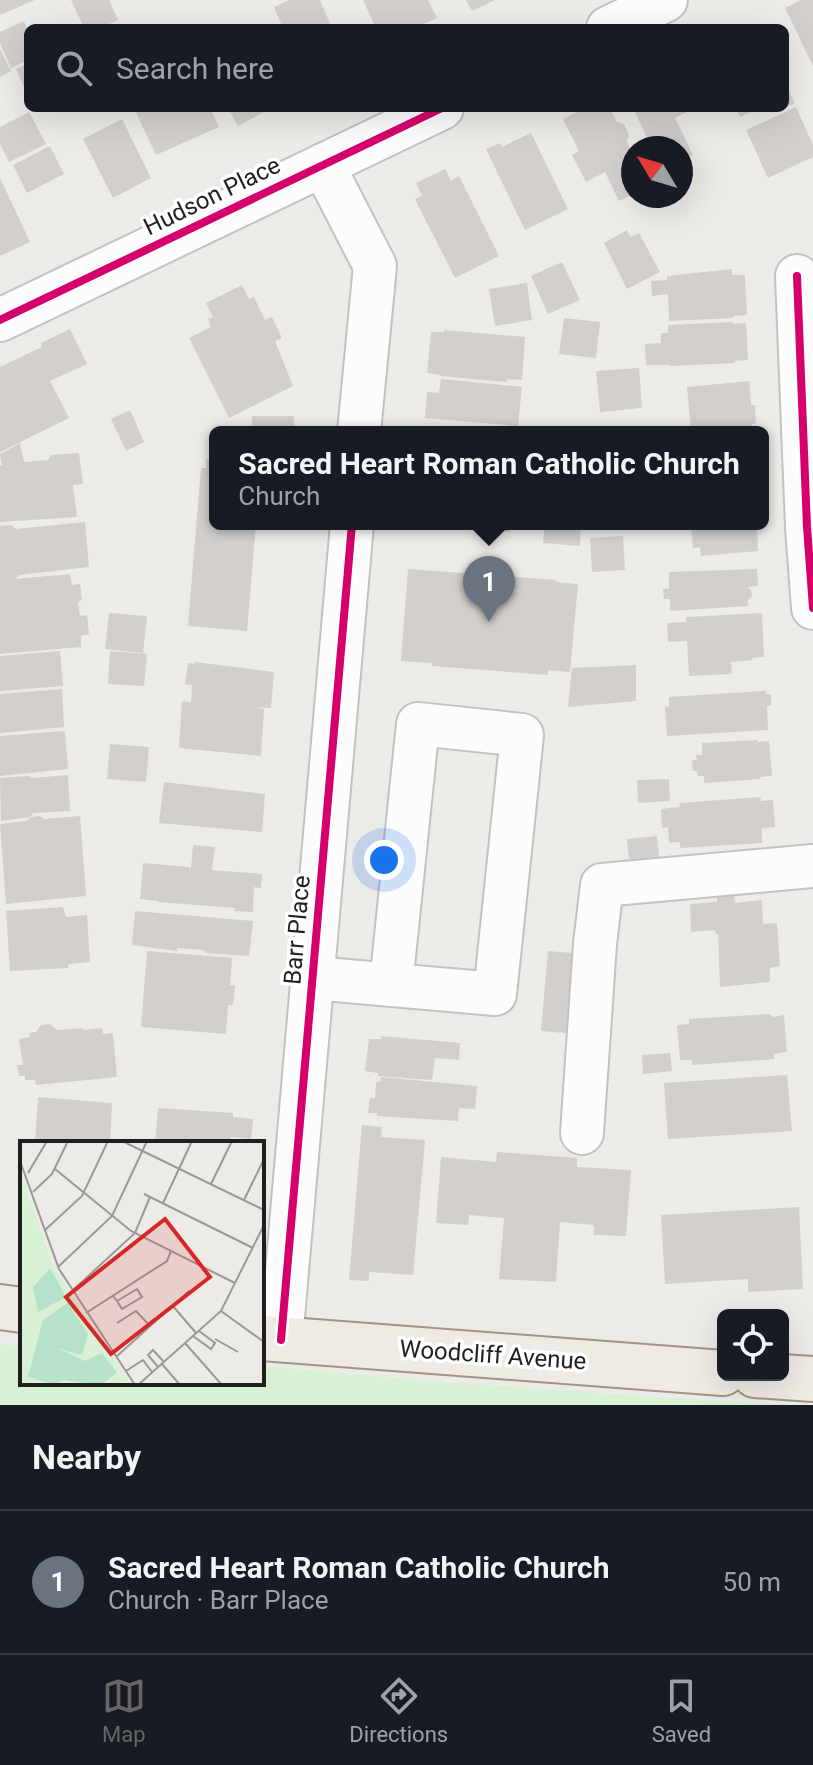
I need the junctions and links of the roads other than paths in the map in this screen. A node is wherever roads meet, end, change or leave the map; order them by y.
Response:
1 (666, 0) edge
2 (616, 24) edge
3 (434, 112) edge
4 (323, 165) junction
5 (797, 276) dead end
6 (0, 320) edge
7 (360, 426) edge
8 (810, 527) edge
9 (351, 530) edge
10 (813, 608) edge
11 (813, 866) edge
12 (313, 978) junction
13 (391, 985) junction
14 (582, 1133) dead end
15 (0, 1307) edge
16 (20, 1310) edge
17 (272, 1339) edge
18 (717, 1373) edge
19 (789, 1377) edge
20 (813, 1379) edge

1 - 2 street
3 - 4 street, Hudson Place
4 - 6 street, Hudson Place
4 - 7 street
5 - 8 street
8 - 10 street
9 - 12 street, Barr Place
11 - 14 street
12 - 13 street
12 - 17 street, Barr Place
13 - 13 street
15 - 16 main road
17 - 18 main road, Woodcliff Avenue
19 - 20 main road

